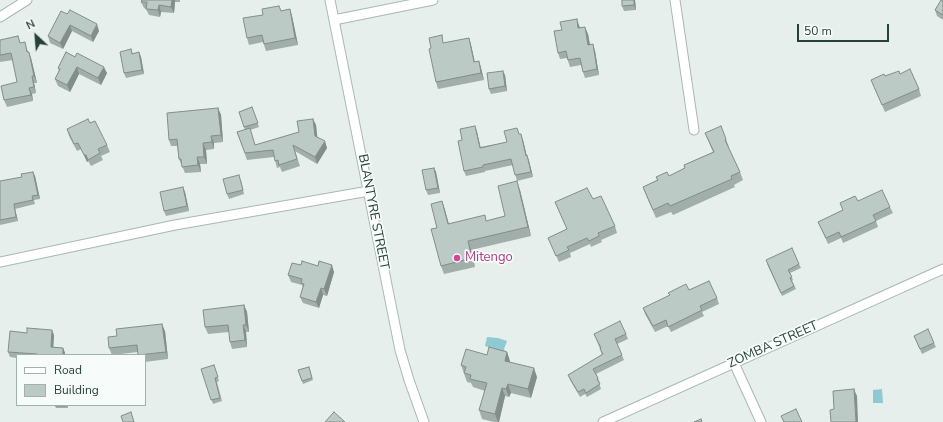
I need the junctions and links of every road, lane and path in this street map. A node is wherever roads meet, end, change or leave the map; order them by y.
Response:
1 (27, 0) edge
2 (330, 0) edge
3 (433, 0) edge
4 (676, 0) edge
5 (0, 17) edge
6 (334, 20) junction
7 (694, 130) dead end
8 (369, 191) junction
9 (0, 262) edge
10 (943, 269) edge
11 (734, 363) junction
12 (424, 422) edge
13 (603, 422) edge
14 (760, 422) edge

1 - 5 street
2 - 6 street, BLANTYRE STREET
3 - 6 street
4 - 7 street
6 - 8 street, BLANTYRE STREET
8 - 9 street
8 - 12 street, BLANTYRE STREET
10 - 11 street, ZOMBA STREET
11 - 13 street, ZOMBA STREET
11 - 14 street

